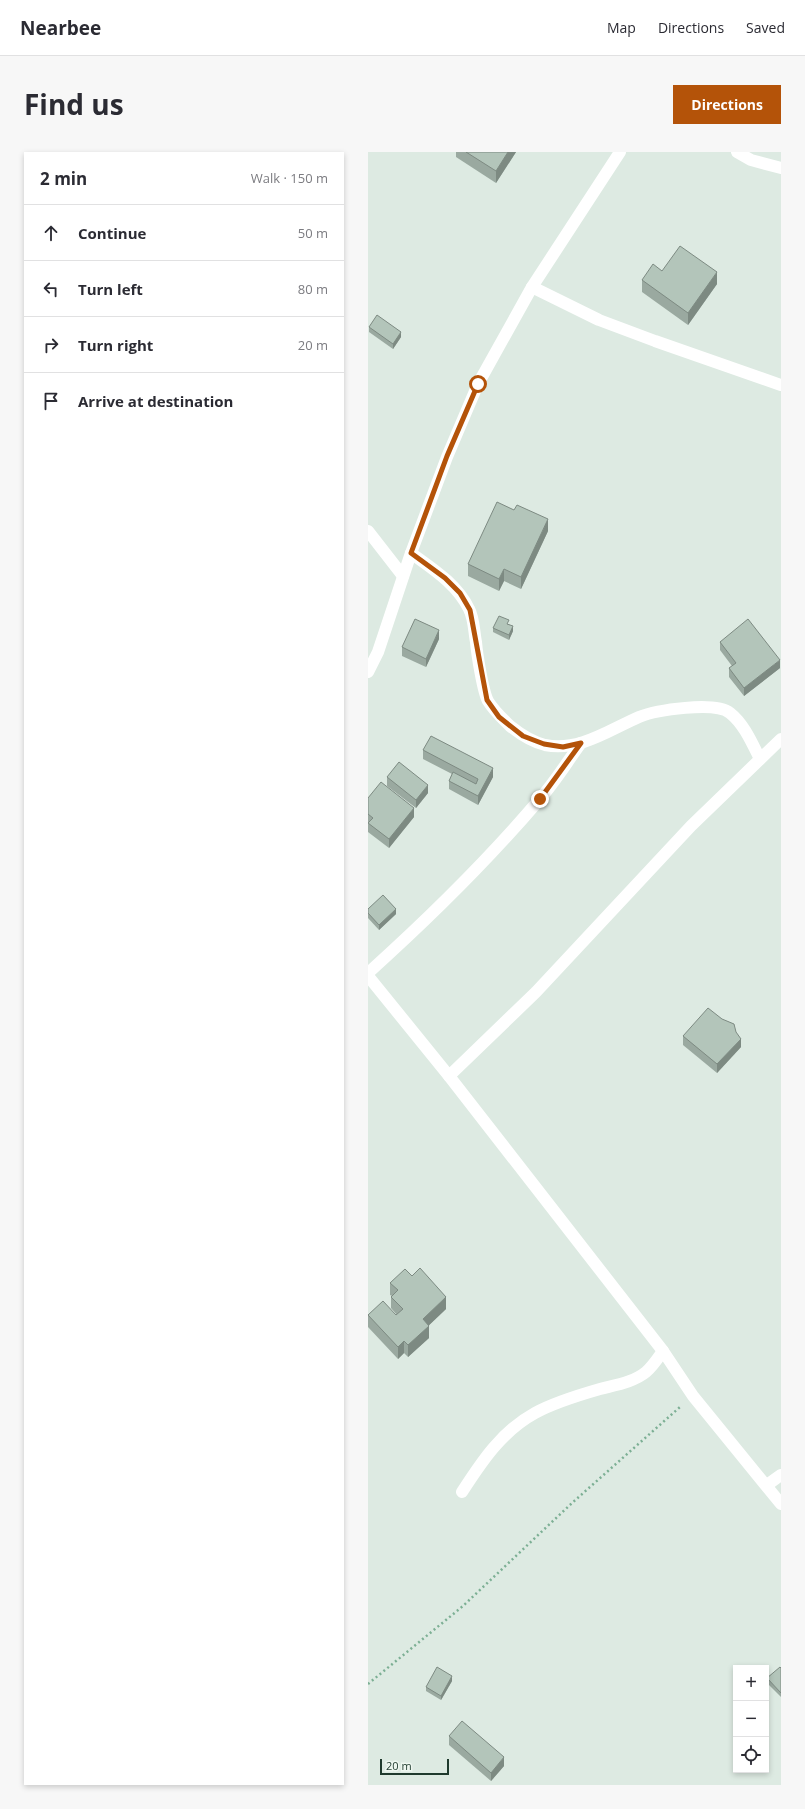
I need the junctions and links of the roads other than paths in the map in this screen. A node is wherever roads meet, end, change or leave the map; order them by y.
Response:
1 (737, 152) edge
2 (616, 154) edge
3 (781, 168) edge
4 (532, 286) junction
5 (781, 385) edge
6 (368, 531) edge
7 (411, 553) junction
8 (403, 576) junction
9 (368, 672) edge
10 (781, 739) edge
11 (581, 743) junction
12 (760, 759) junction
13 (368, 973) edge
14 (368, 976) edge
15 (450, 1076) junction
16 (663, 1351) junction
17 (781, 1475) edge
18 (767, 1485) junction
19 (462, 1492) dead end
20 (781, 1504) edge

1 - 3 street
2 - 4 street
4 - 5 street
4 - 7 street
6 - 8 street
7 - 8 street
7 - 11 street
8 - 9 street
10 - 12 street
11 - 12 street
11 - 13 street
12 - 15 street
14 - 15 street
15 - 16 street
16 - 18 street
16 - 19 street
17 - 18 street
18 - 20 street

